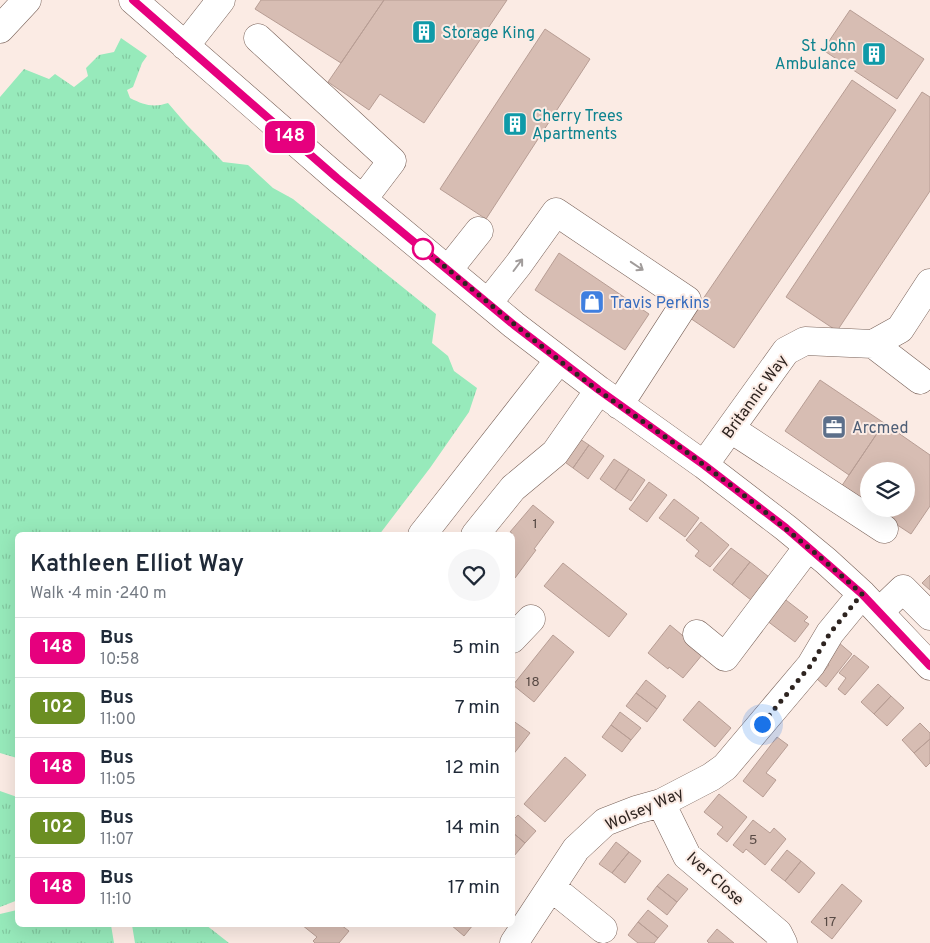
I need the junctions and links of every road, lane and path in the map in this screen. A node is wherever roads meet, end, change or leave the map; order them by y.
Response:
1 (27, 0) edge
2 (133, 0) edge
3 (221, 0) edge
4 (0, 29) edge
5 (258, 38) dead end
6 (185, 46) junction
7 (363, 199) junction
8 (479, 231) dead end
9 (448, 270) junction
10 (930, 283) edge
11 (488, 303) junction
12 (873, 344) junction
13 (559, 360) junction
14 (920, 380) dead end
15 (609, 398) junction
16 (731, 429) junction
17 (704, 465) junction
18 (884, 529) dead end
19 (424, 532) edge
20 (477, 532) edge
21 (808, 547) junction
22 (870, 603) junction
23 (930, 616) edge
24 (531, 619) dead end
25 (697, 634) dead end
26 (515, 636) edge
27 (930, 666) edge
28 (661, 803) junction
29 (551, 888) junction
30 (603, 929) dead end
31 (514, 943) edge
32 (783, 943) edge

1 - 4 street
2 - 6 street
3 - 6 street
5 - 7 street
6 - 7 street
7 - 9 street
8 - 9 street
9 - 11 street
10 - 12 street
11 - 13 street
11 -> 15 street
12 - 14 street
12 - 16 street, Britannic Way
13 - 15 street
13 - 19 street
15 - 17 street
15 - 20 street
16 - 17 street, Britannic Way
16 - 18 street
17 - 21 street
21 - 22 street
21 - 25 street
22 - 23 street, Wolsey Way
22 - 27 street
22 - 28 street, Wolsey Way
24 - 26 street
28 - 29 street, Wolsey Way
28 - 32 street, Iver Close
29 - 30 street
29 - 31 street, Wolsey Way

